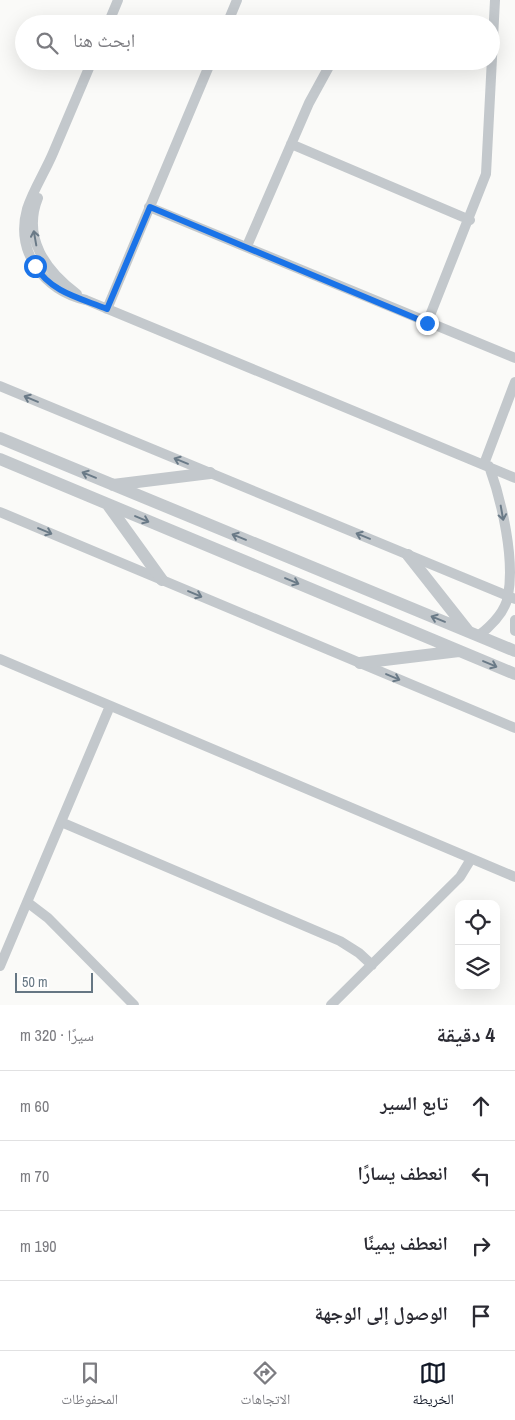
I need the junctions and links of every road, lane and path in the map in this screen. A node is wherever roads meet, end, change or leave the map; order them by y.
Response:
1 (118, 0) edge
2 (237, 0) edge
3 (494, 0) edge
4 (112, 15) edge
5 (231, 15) edge
6 (493, 15) edge
7 (88, 70) edge
8 (207, 70) edge
9 (319, 70) edge
10 (327, 70) edge
11 (491, 70) edge
12 (309, 103) junction
13 (292, 144) junction
14 (150, 207) junction
15 (470, 220) junction
16 (247, 246) junction
17 (107, 309) junction
18 (427, 323) junction
19 (515, 358) edge
20 (515, 382) edge
21 (0, 386) edge
22 (0, 438) edge
23 (0, 459) edge
24 (487, 465) junction
25 (210, 473) junction
26 (515, 478) edge
27 (113, 485) junction
28 (108, 505) junction
29 (0, 512) edge
30 (408, 555) junction
31 (162, 580) junction
32 (511, 598) edge
33 (515, 620) edge
34 (515, 631) edge
35 (474, 634) junction
36 (461, 651) junction
37 (515, 651) edge
38 (0, 659) edge
39 (360, 663) junction
40 (515, 674) edge
41 (110, 706) junction
42 (515, 728) edge
43 (61, 822) junction
44 (471, 859) junction
45 (515, 877) edge
46 (27, 902) junction
47 (372, 965) junction
48 (0, 966) edge
49 (134, 1005) edge
50 (331, 1005) edge

1 - 4 street
2 - 5 street
3 - 6 street
7 - 17 street
8 - 14 street
9 - 12 street
10 - 12 street
11 - 15 street
12 - 13 street
13 - 15 street
13 - 16 street
14 - 16 street
14 - 17 street
15 - 18 street
16 - 18 street
17 - 24 street
18 - 19 street
20 - 24 street
25 -> 21 street
27 -> 22 street
23 - 28 street
24 - 26 street
24 -> 32 street
25 - 27 street
30 -> 25 street
35 -> 27 street
28 - 31 street
28 -> 36 street
29 -> 31 street
30 - 32 street
30 - 35 street
31 -> 39 street
32 - 35 street
33 - 34 street
35 - 37 street
36 - 39 street
36 -> 40 street
38 - 41 street
39 -> 42 street
41 - 43 street
41 - 44 street
43 - 46 street
43 - 47 street
44 - 45 street
44 - 47 street
46 - 48 street
46 - 49 street
47 - 50 street

